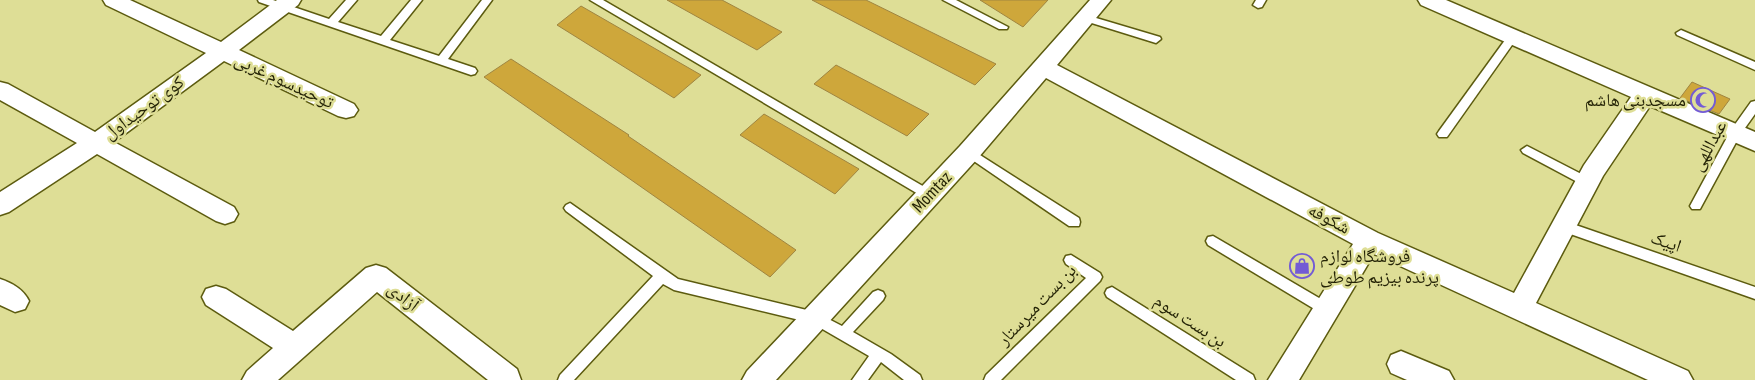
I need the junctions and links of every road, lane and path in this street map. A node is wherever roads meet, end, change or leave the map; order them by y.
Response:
1 (113, 0) edge
2 (352, 0) edge
3 (417, 0) edge
4 (487, 0) edge
5 (595, 0) edge
6 (948, 0) edge
7 (1428, 0) edge
8 (279, 2) edge
9 (1093, 9) edge
10 (331, 23) junction
11 (1003, 27) dead end
12 (1682, 33) dead end
13 (1512, 38) junction
14 (1156, 39) dead end
15 (383, 41) junction
16 (222, 52) junction
17 (441, 61) junction
18 (1755, 66) edge
19 (1042, 68) junction
20 (471, 72) dead end
21 (0, 90) edge
22 (1644, 95) junction
23 (1755, 104) edge
24 (346, 110) dead end
25 (1735, 133) junction
26 (1443, 134) dead end
27 (1755, 142) edge
28 (96, 143) junction
29 (1528, 150) dead end
30 (969, 152) junction
31 (1587, 182) junction
32 (929, 195) junction
33 (0, 205) edge
34 (1696, 206) dead end
35 (570, 208) dead end
36 (225, 214) dead end
37 (1074, 222) dead end
38 (1564, 226) junction
39 (1369, 240) junction
40 (1213, 241) dead end
41 (1070, 260) dead end
42 (663, 276) junction
43 (1112, 293) dead end
44 (1755, 293) edge
45 (878, 296) dead end
46 (216, 297) dead end
47 (1520, 308) junction
48 (1326, 309) junction
49 (815, 318) junction
50 (843, 334) junction
51 (295, 347) junction
52 (879, 354) junction
53 (1401, 364) dead end
54 (506, 378) dead end
55 (257, 380) edge
56 (565, 380) edge
57 (757, 380) edge
58 (859, 380) edge
59 (915, 380) edge
60 (991, 380) edge
61 (1248, 380) edge
62 (1283, 380) edge
63 (1439, 380) edge
64 (1678, 380) edge

1 - 16 street, توحیدسوم غربی
2 - 10 lane
3 - 15 lane
4 - 17 lane
5 - 32 lane
6 - 11 lane
7 - 13 street
8 - 10 lane
8 - 16 street, کوی توحیداول
9 - 14 lane
9 - 19 street, Momtaz
10 - 15 lane
12 - 18 lane
13 - 22 street
13 - 26 lane
15 - 17 lane
16 - 24 street, توحیدسوم غربی
16 - 28 street, کوی توحیداول
17 - 20 lane
19 - 30 street, Momtaz
19 - 39 street, شکوفه
21 - 28 street
22 - 25 street
22 - 31 street
23 - 25 lane, عبداللهی
25 - 27 street
25 - 34 lane, عبداللهی
28 - 33 street, کوی توحیداول
28 - 36 street
29 - 31 lane
30 - 32 street, Momtaz
30 - 37 lane
31 - 38 street
32 - 49 street, Momtaz
35 - 42 lane
38 - 44 lane, اپیک
38 - 47 street
39 - 47 street, شکوفه
39 - 48 street
40 - 48 lane
41 - 60 lane, بن بست میرستار
42 - 49 lane
42 - 56 lane
43 - 61 lane, بن بست سوم
45 - 50 lane
46 - 51 street
47 - 64 street, شکوفه
48 - 62 street
49 - 50 lane
49 - 57 street, Momtaz
50 - 52 lane
51 - 54 street, آزادی
51 - 55 street, آزادی
52 - 58 lane
52 - 59 lane
53 - 63 street

